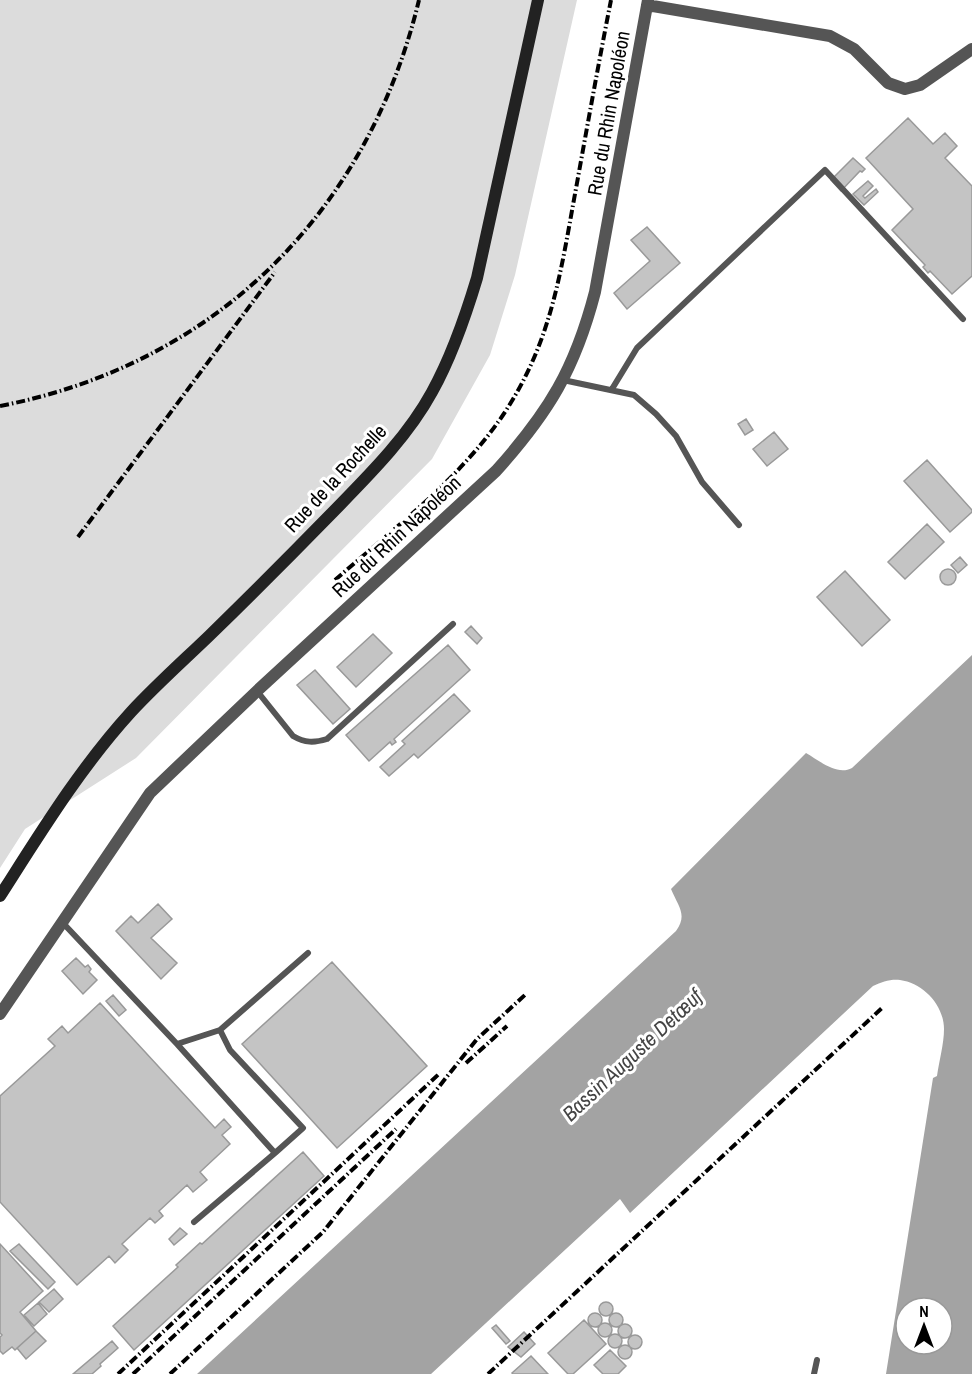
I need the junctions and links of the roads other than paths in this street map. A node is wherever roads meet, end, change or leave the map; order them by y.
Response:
1 (538, 0) edge
2 (648, 3) edge
3 (972, 49) edge
4 (963, 319) dead end
5 (563, 380) junction
6 (612, 389) junction
7 (740, 525) dead end
8 (453, 624) dead end
9 (257, 690) junction
10 (0, 896) edge
11 (62, 922) junction
12 (308, 953) dead end
13 (0, 1014) edge
14 (220, 1030) junction
15 (177, 1044) junction
16 (275, 1153) junction
17 (194, 1222) dead end
18 (817, 1360) dead end
19 (814, 1374) edge

1 - 10 main road, Rue de la Rochelle
2 - 3 street
2 - 5 street, Rue du Rhin Napoléon
4 - 6 lane
5 - 6 lane
5 - 9 street, Rue du Rhin Napoléon
6 - 7 lane
8 - 9 lane
9 - 11 street, Rue du Rhin Napoléon
11 - 13 street, Rue du Rhin Napoléon
11 - 15 lane
12 - 14 lane
14 - 15 lane
14 - 16 lane
15 - 16 lane
16 - 17 lane
18 - 19 lane

